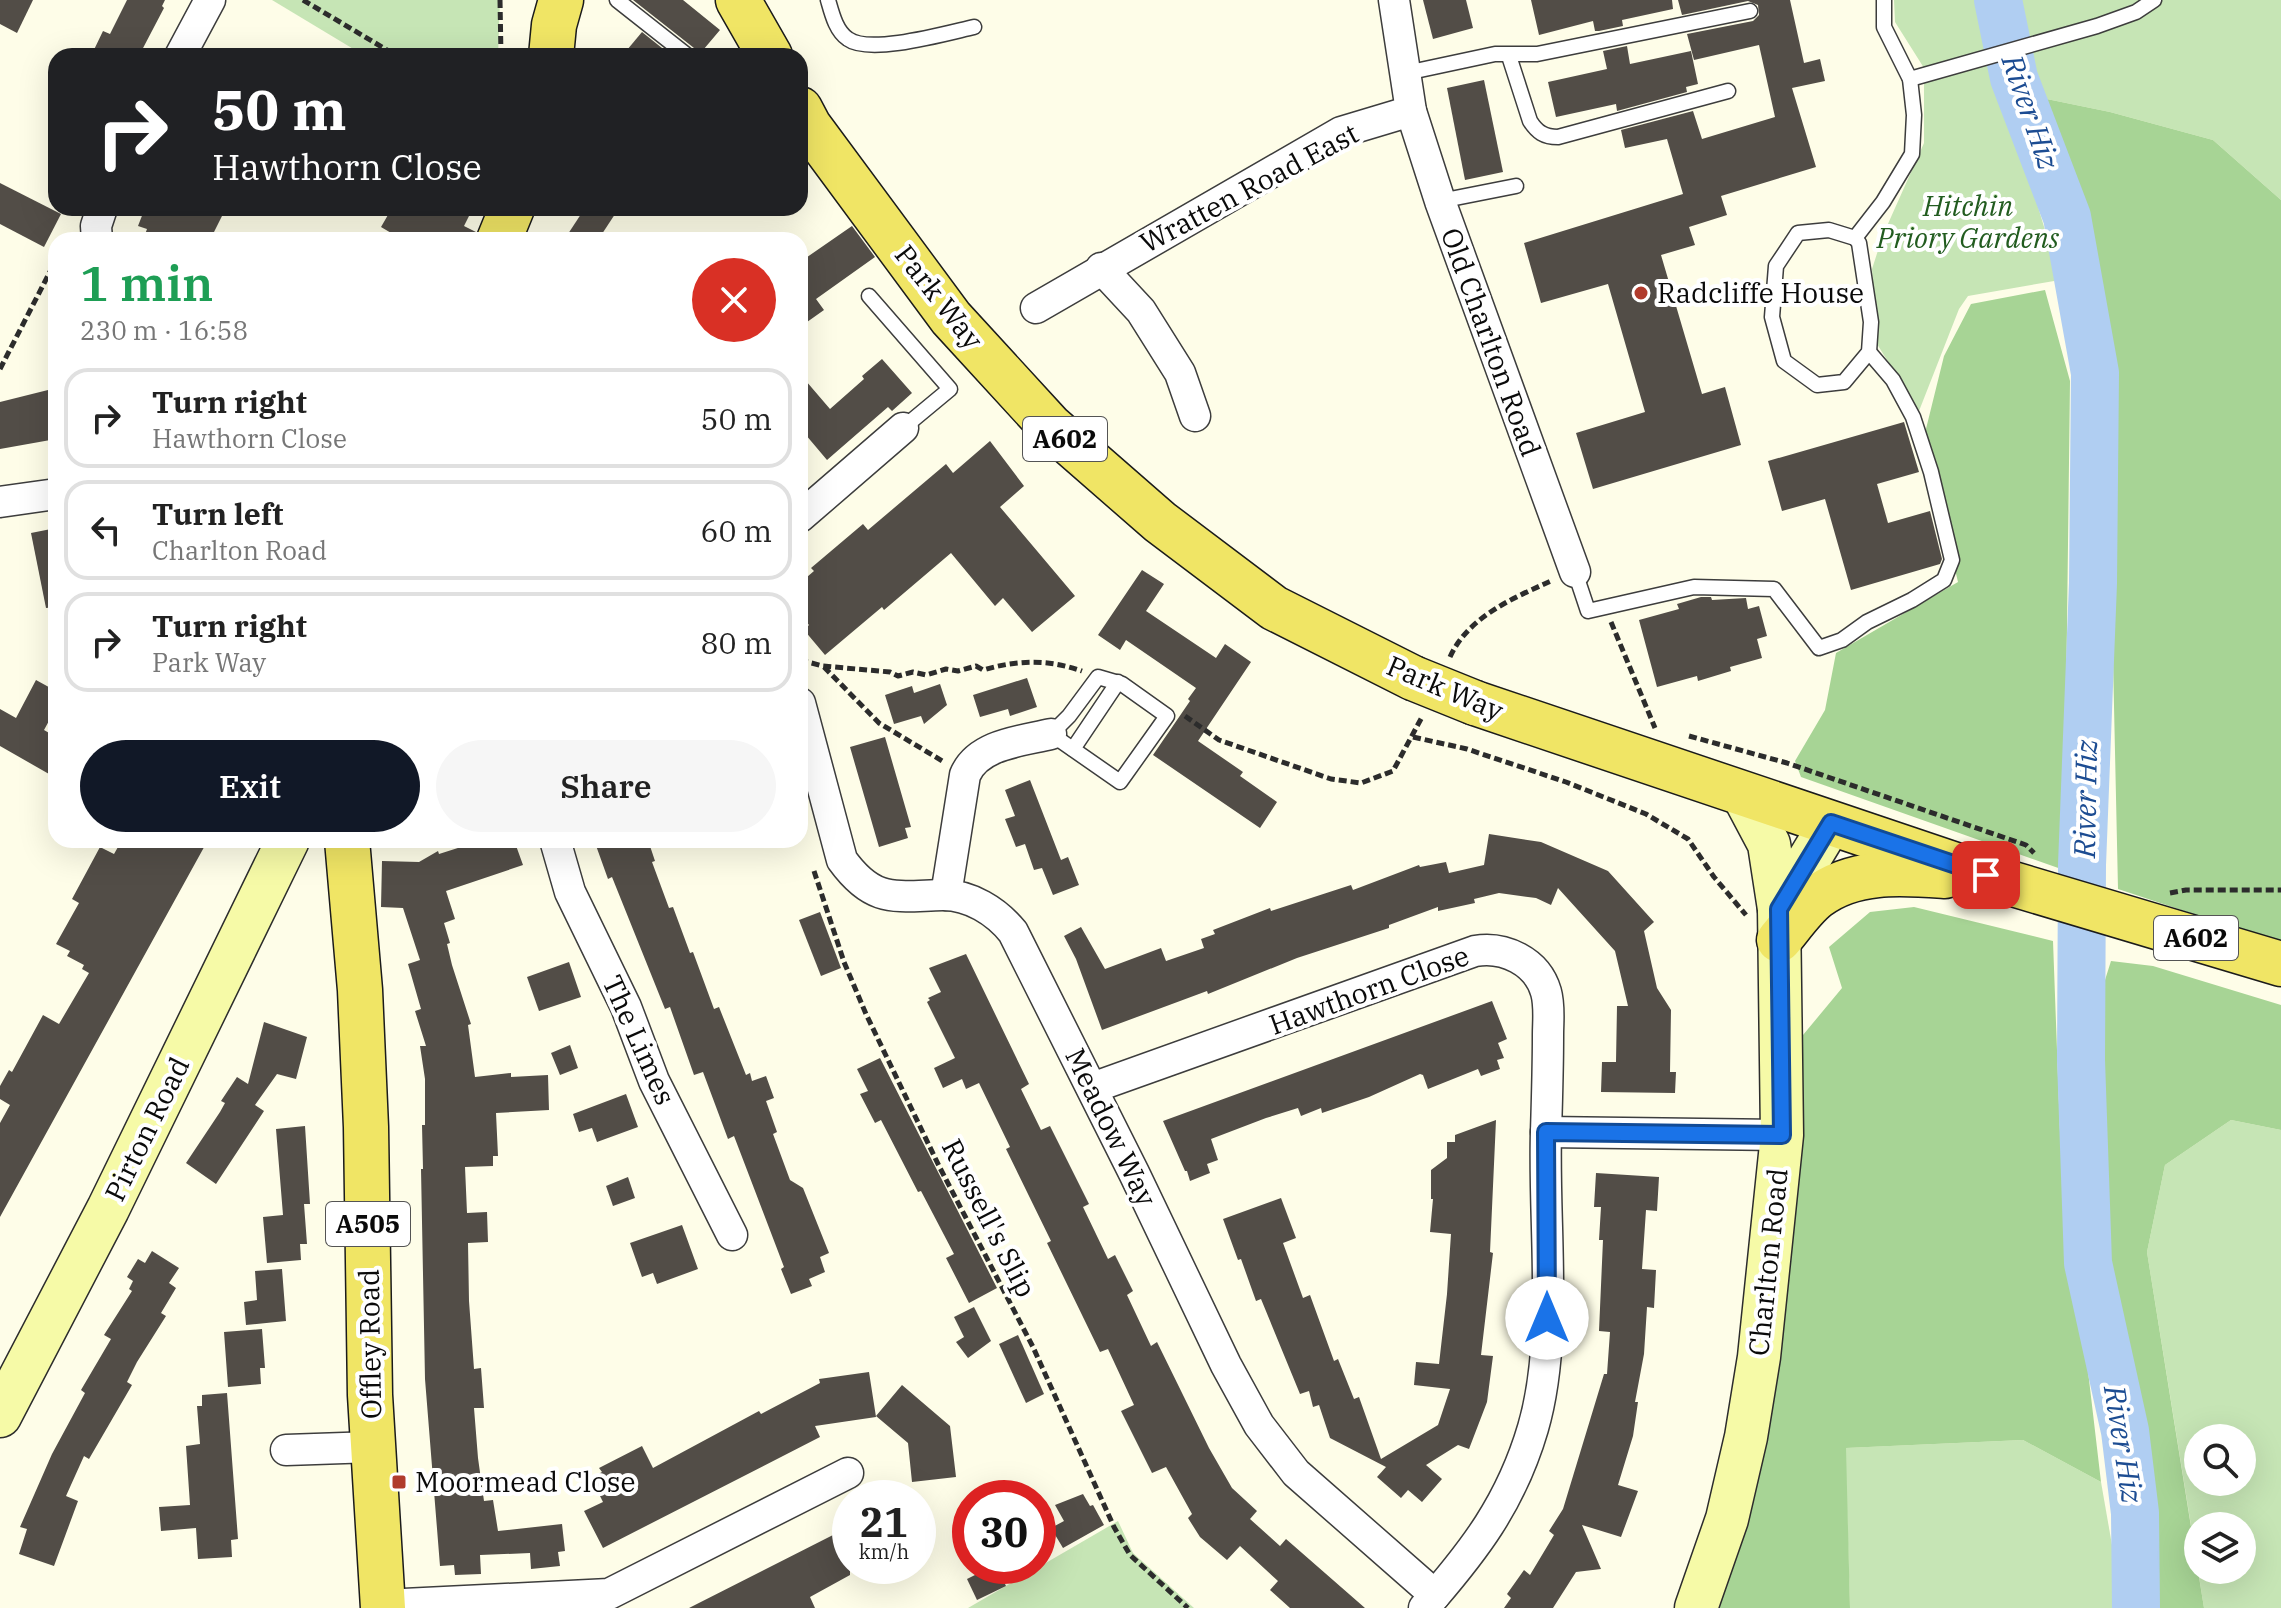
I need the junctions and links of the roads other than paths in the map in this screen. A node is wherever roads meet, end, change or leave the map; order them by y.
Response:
1 (210, 0) edge
2 (561, 0) edge
3 (617, 0) edge
4 (738, 0) edge
5 (828, 0) edge
6 (1394, 0) edge
7 (1884, 0) edge
8 (2154, 0) edge
9 (1750, 11) dead end
10 (974, 27) dead end
11 (184, 48) edge
12 (552, 48) edge
13 (678, 48) edge
14 (765, 48) edge
15 (1502, 55) junction
16 (1406, 73) junction
17 (1910, 79) junction
18 (1728, 91) dead end
19 (1411, 111) junction
20 (808, 124) edge
21 (1516, 186) dead end
22 (1440, 201) junction
23 (1855, 238) junction
24 (1101, 268) junction
25 (869, 296) dead end
26 (1036, 308) dead end
27 (1869, 352) junction
28 (1195, 416) dead end
29 (903, 428) joint
30 (48, 495) edge
31 (0, 502) edge
32 (808, 510) edge
33 (1575, 572) joint
34 (1118, 682) junction
35 (808, 734) edge
36 (1062, 741) junction
37 (1743, 795) junction
38 (1831, 823) junction
39 (284, 848) edge
40 (348, 848) edge
41 (557, 848) edge
42 (2026, 877) junction
43 (946, 895) junction
44 (1779, 934) junction
45 (2281, 964) edge
46 (1092, 1088) junction
47 (1546, 1132) junction
48 (1782, 1135) junction
49 (732, 1235) dead end
50 (0, 1416) edge
51 (373, 1447) junction
52 (286, 1450) dead end
53 (848, 1473) dead end
54 (1430, 1601) edge
55 (383, 1607) edge
56 (1696, 1608) edge

1 - 11 street
2 - 12 main road
3 - 13 lane
4 - 14 main road
5 - 10 lane
6 - 16 street
7 - 17 lane
8 - 17 lane
9 - 15 lane
15 - 16 lane
15 - 18 lane
16 - 19 street
17 - 23 lane
19 - 22 street, Old Charlton Road
19 - 24 street, Wratten Road East
20 - 37 main road, Park Way / A602, bridge
21 - 22 lane
22 - 33 street, Old Charlton Road
23 - 27 lane
23 - 27 lane
24 - 26 street, Wratten Road East
24 - 28 street
25 - 29 lane
27 - 33 lane
29 - 32 street
30 - 31 street
34 - 36 lane
34 - 36 lane
34 - 36 lane
35 - 43 street, Meadow Way
36 - 43 street
37 - 38 main road, Park Way
37 - 44 street, Charlton Road
38 - 42 main road, Park Way
38 - 44 street
39 - 50 street, Pirton Road
40 - 51 main road, Offley Road / A505
41 - 49 street, The Limes
42 - 44 main road
42 - 45 main road, Park Way / A602
43 - 46 street, Meadow Way
44 - 48 street, Charlton Road
46 - 47 street, Hawthorn Close
46 - 54 street, Meadow Way
47 - 48 street
47 - 54 street, Hawthorn Close
48 - 56 street, Charlton Road
51 - 52 street
51 - 55 main road, Offley Road / A505
53 - 55 street

